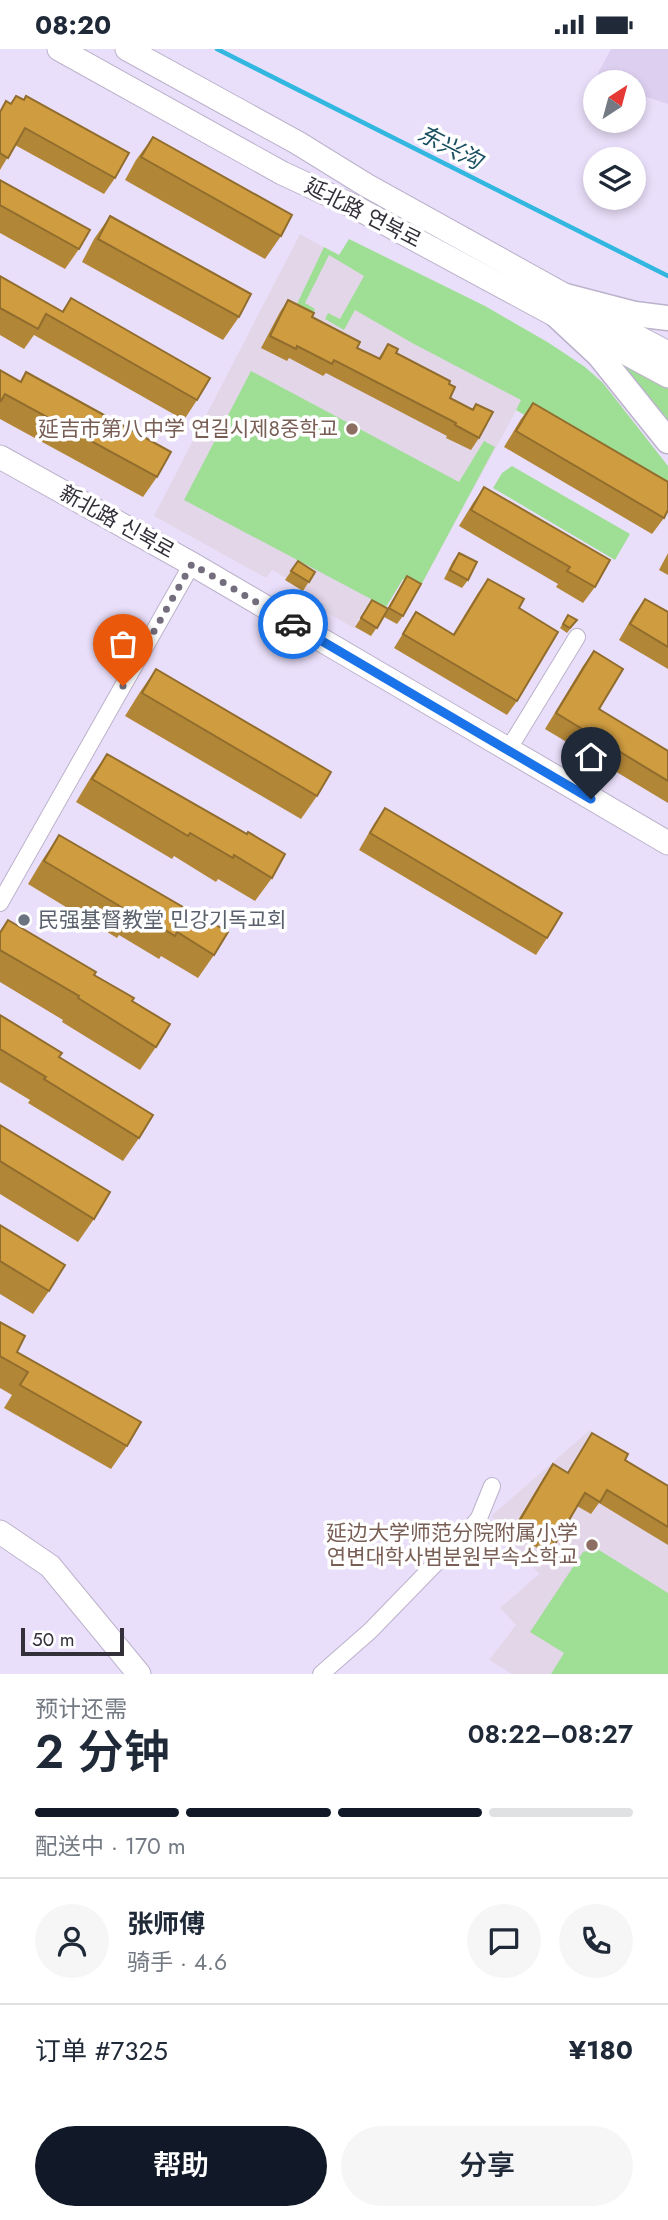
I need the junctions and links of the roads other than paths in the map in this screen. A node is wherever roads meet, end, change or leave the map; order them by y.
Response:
1 (59, 49) edge
2 (127, 49) edge
3 (560, 305) junction
4 (668, 318) edge
5 (668, 353) edge
6 (668, 376) edge
7 (668, 441) edge
8 (0, 457) edge
9 (192, 564) junction
10 (577, 637) dead end
11 (508, 750) junction
12 (668, 843) edge
13 (0, 903) edge
14 (492, 1486) dead end
15 (0, 1532) edge
16 (139, 1674) edge
17 (321, 1674) edge

1 - 3 main road, 延北路 연북로
2 - 3 main road, 延北路 연북로
3 - 4 main road
3 - 5 main road, 延北路 연북로
3 - 6 main road, 延北路 연북로
3 - 7 main road
8 - 9 main road, 新北路 신북로
9 - 11 main road, 新北路 신북로
9 - 13 street
10 - 11 street
11 - 12 main road, 新北路 신북로
14 - 17 street
15 - 16 main road

